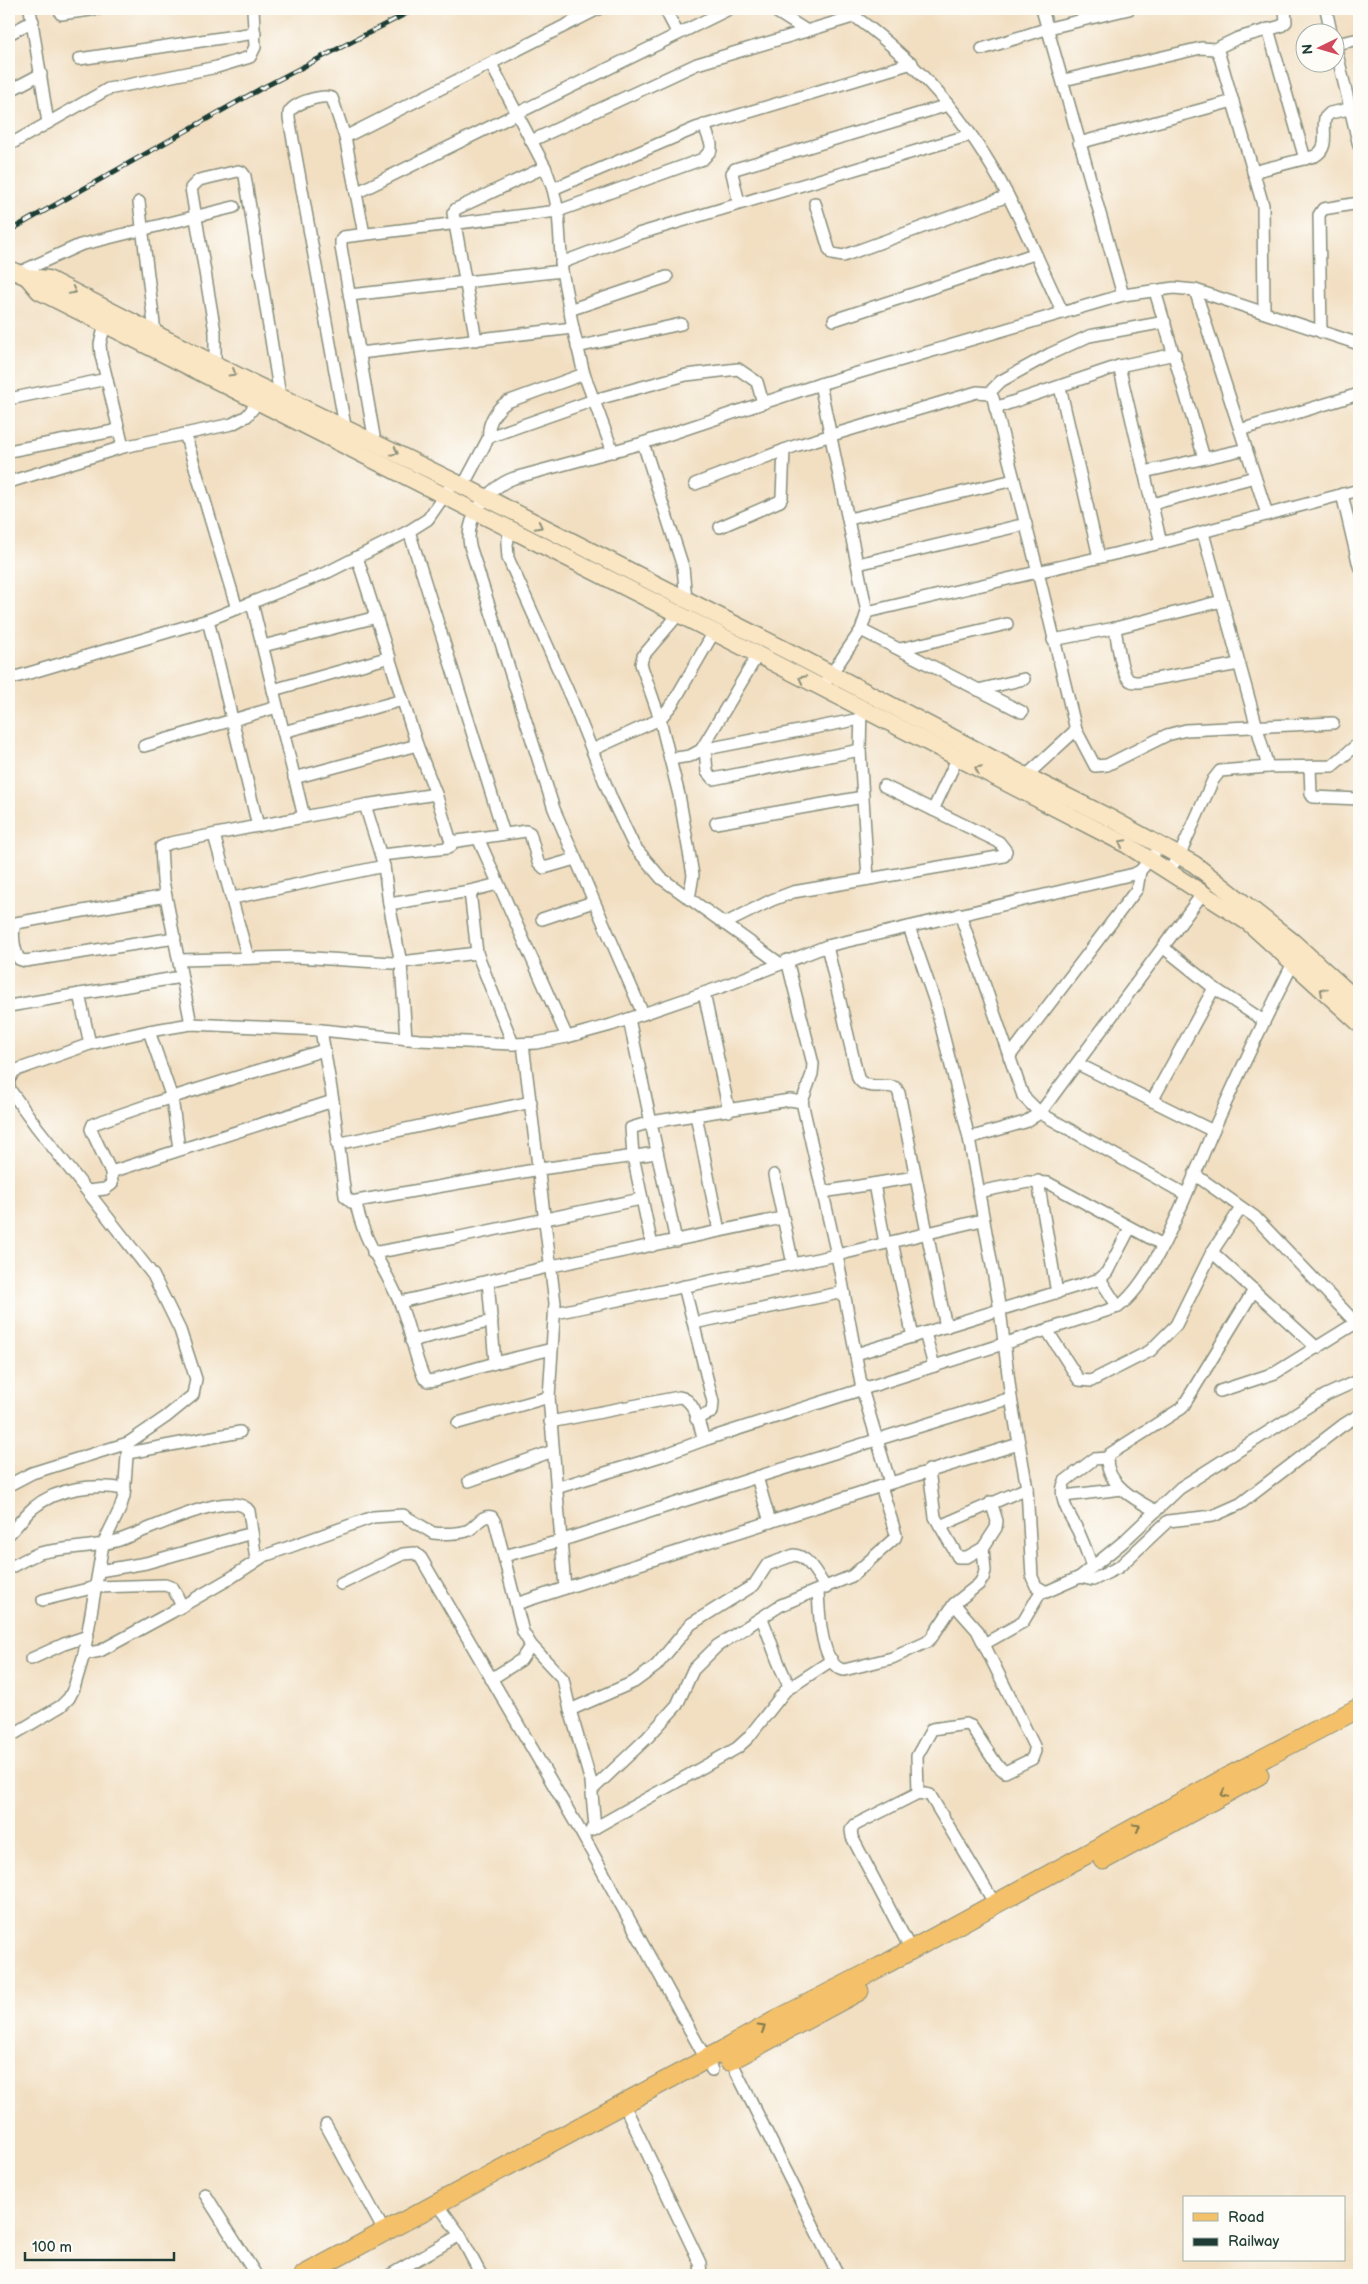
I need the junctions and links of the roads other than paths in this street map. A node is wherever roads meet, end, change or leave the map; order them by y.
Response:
1 (30, 9) edge
2 (98, 9) edge
3 (253, 9) edge
4 (598, 9) edge
5 (665, 9) edge
6 (729, 9) edge
7 (772, 9) edge
8 (844, 9) edge
9 (1042, 9) edge
10 (1129, 9) edge
11 (1285, 9) edge
12 (1326, 9) edge
13 (60, 14) dead end
14 (856, 16) junction
15 (33, 21) junction
16 (1329, 22) edge
17 (1049, 28) junction
18 (1268, 29) junction
19 (807, 31) junction
20 (255, 33) junction
21 (9, 34) edge
22 (678, 34) junction
23 (1359, 40) edge
24 (1346, 42) edge
25 (982, 48) dead end
26 (1215, 49) junction
27 (79, 59) dead end
28 (912, 63) junction
29 (491, 64) junction
30 (1343, 72) edge
31 (41, 74) junction
32 (1064, 80) junction
33 (9, 89) edge
34 (1232, 101) junction
35 (948, 105) junction
36 (1355, 108) edge
37 (517, 115) junction
38 (48, 123) junction
39 (704, 125) junction
40 (970, 135) junction
41 (344, 138) junction
42 (531, 141) junction
43 (1079, 143) junction
44 (9, 145) edge
45 (1359, 146) edge
46 (1304, 159) junction
47 (545, 167) junction
48 (1254, 172) junction
49 (553, 189) junction
50 (356, 194) junction
51 (1008, 196) junction
52 (139, 202) dead end
53 (739, 203) junction
54 (815, 203) dead end
55 (1359, 203) edge
56 (234, 206) dead end
57 (558, 211) junction
58 (195, 217) junction
59 (455, 225) junction
60 (143, 230) junction
61 (364, 234) junction
62 (1034, 254) junction
63 (561, 267) junction
64 (18, 273) edge
65 (667, 277) dead end
66 (465, 282) junction
67 (1195, 290) junction
68 (1155, 291) junction
69 (350, 295) junction
70 (1123, 296) junction
71 (569, 310) junction
72 (1264, 312) junction
73 (1063, 313) junction
74 (834, 320) dead end
75 (1165, 322) junction
76 (105, 324) junction
77 (681, 324) dead end
78 (573, 328) junction
79 (155, 332) junction
80 (1321, 332) junction
81 (476, 340) junction
82 (1359, 344) edge
83 (577, 347) junction
84 (360, 353) junction
85 (1175, 354) junction
86 (215, 362) junction
87 (1119, 366) junction
88 (584, 374) junction
89 (107, 379) junction
90 (820, 384) junction
91 (1060, 387) junction
92 (989, 393) junction
93 (1359, 394) edge
94 (280, 396) junction
95 (9, 400) edge
96 (594, 400) junction
97 (258, 402) junction
98 (763, 403) junction
99 (996, 408) junction
100 (345, 426) junction
101 (119, 430) junction
102 (1240, 430) junction
103 (185, 434) junction
104 (831, 435) junction
105 (489, 437) junction
106 (375, 442) junction
107 (643, 443) junction
108 (123, 447) junction
109 (1246, 449) junction
110 (784, 450) junction
111 (9, 451) edge
112 (613, 452) junction
113 (1204, 458) junction
114 (1144, 472) junction
115 (1255, 477) junction
116 (1014, 480) junction
117 (9, 482) edge
118 (458, 484) junction
119 (695, 484) dead end
120 (1359, 490) edge
121 (1342, 494) junction
122 (444, 496) junction
123 (486, 499) junction
124 (1152, 504) junction
125 (476, 513) junction
126 (1267, 514) junction
127 (849, 519) junction
128 (1026, 524) junction
129 (720, 527) dead end
130 (510, 530) junction
131 (409, 531) junction
132 (1202, 533) junction
133 (1161, 543) junction
134 (358, 557) junction
135 (1099, 558) junction
136 (858, 564) junction
137 (1359, 566) edge
138 (1038, 572) junction
139 (1222, 601) junction
140 (252, 603) junction
141 (682, 608) junction
142 (237, 609) junction
143 (867, 612) junction
144 (377, 617) junction
145 (208, 620) junction
146 (1007, 624) dead end
147 (1115, 628) junction
148 (861, 630) junction
149 (714, 632) junction
150 (1054, 640) junction
151 (263, 646) junction
152 (900, 650) junction
153 (757, 656) junction
154 (390, 657) junction
155 (1239, 664) junction
156 (831, 674) junction
157 (9, 679) edge
158 (1024, 679) dead end
159 (821, 689) junction
160 (273, 690) junction
161 (978, 690) junction
162 (403, 700) junction
163 (277, 706) junction
164 (1022, 712) dead end
165 (861, 714) junction
166 (231, 719) junction
167 (660, 719) junction
168 (1333, 723) dead end
169 (1257, 726) junction
170 (1076, 730) junction
171 (283, 732) junction
172 (416, 745) junction
173 (144, 746) dead end
174 (1357, 749) edge
175 (592, 750) junction
176 (703, 750) junction
177 (860, 750) junction
178 (670, 759) junction
179 (957, 759) junction
180 (1268, 767) junction
181 (1310, 767) junction
182 (1026, 776) junction
183 (294, 778) junction
184 (884, 786) dead end
185 (436, 794) junction
186 (863, 797) junction
187 (1359, 799) edge
188 (366, 805) junction
189 (934, 810) junction
190 (304, 817) junction
191 (716, 824) dead end
192 (258, 826) junction
193 (504, 834) junction
194 (214, 835) junction
195 (478, 838) junction
196 (451, 842) junction
197 (1160, 845) junction
198 (381, 855) junction
199 (1180, 856) junction
200 (575, 859) junction
201 (384, 866) junction
202 (1146, 866) junction
203 (1168, 872) junction
204 (868, 878) junction
205 (498, 884) junction
206 (470, 891) junction
207 (1203, 894) junction
208 (166, 896) junction
209 (233, 898) junction
210 (690, 899) junction
211 (593, 902) junction
212 (389, 904) junction
213 (960, 914) junction
214 (542, 919) dead end
215 (724, 924) junction
216 (909, 927) junction
217 (174, 938) junction
218 (827, 946) junction
219 (12, 947) edge
220 (1164, 948) junction
221 (477, 952) junction
222 (248, 958) junction
223 (179, 960) junction
224 (783, 962) junction
225 (401, 963) junction
226 (1293, 963) junction
227 (181, 977) junction
228 (1214, 988) junction
229 (704, 993) junction
230 (79, 994) junction
231 (1359, 1002) edge
232 (9, 1006) edge
233 (643, 1014) junction
234 (629, 1019) junction
235 (1264, 1021) junction
236 (1359, 1023) edge
237 (191, 1024) junction
238 (321, 1030) junction
239 (149, 1031) junction
240 (566, 1037) junction
241 (406, 1039) junction
242 (90, 1044) junction
243 (518, 1044) junction
244 (324, 1050) junction
245 (1008, 1057) junction
246 (1078, 1064) junction
247 (9, 1080) edge
248 (9, 1085) edge
249 (172, 1098) junction
250 (333, 1101) junction
251 (1152, 1101) junction
252 (531, 1102) junction
253 (802, 1102) junction
254 (729, 1111) junction
255 (1040, 1112) junction
256 (696, 1116) junction
257 (650, 1122) junction
258 (1213, 1132) junction
259 (969, 1138) junction
260 (337, 1144) junction
261 (179, 1149) junction
262 (657, 1152) junction
263 (633, 1156) junction
264 (540, 1169) junction
265 (110, 1172) junction
266 (1194, 1174) junction
267 (774, 1175) dead end
268 (915, 1177) junction
269 (1038, 1182) junction
270 (874, 1184) junction
271 (88, 1191) junction
272 (823, 1192) junction
273 (978, 1192) junction
274 (1185, 1194) junction
275 (641, 1199) junction
276 (356, 1202) junction
277 (1242, 1208) junction
278 (782, 1218) junction
279 (546, 1220) junction
280 (982, 1220) junction
281 (1130, 1228) junction
282 (718, 1231) junction
283 (927, 1233) junction
284 (676, 1241) junction
285 (889, 1242) junction
286 (1163, 1245) junction
287 (652, 1246) junction
288 (1212, 1252) junction
289 (373, 1253) junction
290 (837, 1255) junction
291 (793, 1264) junction
292 (552, 1266) junction
293 (1100, 1280) junction
294 (488, 1282) junction
295 (684, 1286) junction
296 (1254, 1290) junction
297 (844, 1292) junction
298 (1057, 1293) junction
299 (400, 1302) junction
300 (1118, 1307) junction
301 (1000, 1310) junction
302 (555, 1313) junction
303 (492, 1321) junction
304 (1358, 1322) edge
305 (694, 1323) junction
306 (946, 1326) junction
307 (1047, 1330) junction
308 (925, 1333) junction
309 (913, 1337) junction
310 (411, 1341) junction
311 (1004, 1344) junction
312 (1318, 1348) junction
313 (552, 1350) junction
314 (856, 1354) junction
315 (496, 1363) junction
316 (934, 1366) junction
317 (1359, 1380) edge
318 (862, 1389) junction
319 (1220, 1391) dead end
320 (549, 1397) junction
321 (1011, 1398) junction
322 (1359, 1415) edge
323 (696, 1419) junction
324 (550, 1422) junction
325 (458, 1423) dead end
326 (240, 1432) dead end
327 (878, 1439) junction
328 (704, 1440) junction
329 (1019, 1444) junction
330 (128, 1448) junction
331 (553, 1451) junction
332 (1107, 1458) junction
333 (929, 1470) junction
334 (757, 1477) junction
335 (468, 1481) dead end
336 (885, 1484) junction
337 (9, 1485) edge
338 (556, 1488) junction
339 (1027, 1488) junction
340 (125, 1489) junction
341 (1122, 1489) junction
342 (1064, 1496) junction
343 (991, 1502) junction
344 (1156, 1511) junction
345 (770, 1522) junction
346 (940, 1526) junction
347 (10, 1530) edge
348 (252, 1533) junction
349 (560, 1541) junction
350 (103, 1544) junction
351 (983, 1548) junction
352 (504, 1556) junction
353 (256, 1560) junction
354 (1092, 1566) junction
355 (9, 1568) edge
356 (99, 1571) junction
357 (1080, 1576) junction
358 (341, 1584) dead end
359 (96, 1586) junction
360 (565, 1588) junction
361 (822, 1590) junction
362 (1042, 1590) junction
363 (43, 1600) dead end
364 (516, 1604) junction
365 (954, 1604) junction
366 (182, 1606) junction
367 (762, 1619) junction
368 (88, 1636) junction
369 (984, 1644) junction
370 (530, 1645) junction
371 (84, 1654) junction
372 (31, 1659) dead end
373 (832, 1660) junction
374 (492, 1679) junction
375 (790, 1687) junction
376 (1359, 1708) edge
377 (570, 1710) junction
378 (1359, 1721) edge
379 (9, 1737) edge
380 (592, 1790) junction
381 (918, 1793) junction
382 (595, 1828) junction
383 (582, 1834) junction
384 (995, 1904) junction
385 (911, 1950) junction
386 (830, 2000) junction
387 (728, 2055) junction
388 (709, 2064) junction
389 (628, 2113) junction
390 (326, 2125) dead end
391 (205, 2194) dead end
392 (440, 2208) junction
393 (384, 2232) junction
394 (460, 2235) junction
395 (256, 2275) edge
396 (304, 2275) edge
397 (328, 2275) edge
398 (390, 2275) edge
399 (481, 2275) edge
400 (701, 2275) edge
401 (838, 2275) edge

1 - 15 street
2 - 13 street
3 - 20 street
4 - 29 street
5 - 22 street
6 - 22 street
7 - 19 street
8 - 14 street
9 - 17 street
10 - 17 street
11 - 18 street
12 - 16 street
14 - 19 street
14 - 28 street
15 - 21 street
15 - 31 street
17 - 25 street
17 - 32 street
18 - 26 street
18 - 46 street
19 - 42 street
20 - 27 street
20 - 38 street
22 - 37 street
23 - 24 street
26 - 32 street
26 - 34 street
28 - 35 street
28 - 39 street
29 - 37 street
29 - 41 street
30 - 36 street
31 - 33 street
31 - 38 street
32 - 43 street
34 - 43 street
34 - 48 street
35 - 40 street
35 - 53 street
36 - 45 street
36 - 46 street
37 - 42 street
37 - 50 street
38 - 44 street
39 - 49 street
39 - 57 street
40 - 51 street
40 - 53 street
41 - 50 street
41 - 100 street
42 - 47 street
43 - 70 street
46 - 48 street
47 - 49 street
47 - 59 street
48 - 72 street
49 - 57 street
50 - 61 street
51 - 54 street
51 - 62 street
52 - 60 street
53 - 63 street
55 - 80 street
56 - 58 street
57 - 59 street
57 - 63 street
58 - 60 street
58 - 86 street
58 - 94 street
59 - 61 street
59 - 66 street
60 - 64 street
60 - 79 street
61 - 69 street
62 - 73 street
62 - 74 street
63 - 66 street
63 - 71 street
64 - 76 main road
64 -> 79 main road
65 - 71 street
66 - 69 street
66 - 81 street
67 - 68 street
67 - 72 street
67 - 102 street
68 - 70 street
68 - 75 street
69 - 84 street
70 - 73 street
71 - 78 street
72 - 80 street
73 - 90 street
75 - 85 street
75 - 92 street
76 - 89 street
76 - 97 main road
77 - 83 street
78 - 81 street
78 - 83 street
79 - 86 main road
80 - 82 street
81 - 84 street
83 - 88 street
84 - 106 street
85 - 87 street
85 - 113 street
86 -> 94 main road
87 - 91 street
87 - 114 street
88 - 96 street
88 - 105 street
89 - 95 street
89 - 101 street
90 - 98 street
90 - 104 street
91 - 99 street
91 - 135 street
92 - 99 street
92 - 104 street
93 - 102 street
94 - 100 main road
96 - 98 street
96 - 105 street
96 - 112 street
97 - 103 street
97 - 122 main road
98 - 107 street
99 - 116 street
100 - 106 main road
101 - 108 street
101 - 111 street
102 - 109 street
103 - 108 street
103 - 142 street
104 - 110 street
104 - 127 street
105 - 118 street
106 -> 118 main road
107 - 112 street
107 - 141 street
108 - 117 street
109 - 113 street
109 - 115 street
110 - 119 street
110 - 129 street
112 - 123 street
113 - 114 street
114 - 124 street
115 - 124 street
115 - 126 street
116 - 127 street
116 - 128 street
118 - 122 street
118 - 123 main road
120 - 121 street
121 - 126 street
121 - 137 street
122 - 125 main road
122 - 131 street
123 - 125 street
123 -> 141 main road
124 - 133 street
125 - 130 main road
125 - 200 street
126 - 132 street
127 - 136 street
128 - 136 street
128 - 138 street
130 - 141 main road
130 - 175 street
131 - 134 street
131 - 193 street
132 - 133 street
132 - 139 street
133 - 135 street
134 - 140 street
134 - 144 street
135 - 138 street
136 - 143 street
138 - 143 street
138 - 150 street
139 - 147 street
139 - 155 street
140 - 142 street
140 - 151 street
141 - 149 main road
141 - 156 main road
141 - 167 street
142 - 145 street
143 - 148 street
144 - 151 street
144 - 154 street
145 - 157 street
145 - 166 street
146 - 152 street
147 - 150 street
147 - 155 street
148 - 152 street
148 - 156 street
149 - 153 main road
149 - 167 street
150 - 170 street
151 - 160 street
152 - 161 street
159 -> 153 main road
153 - 176 street
154 - 160 street
154 - 162 street
155 - 169 street
156 - 159 street
156 - 182 main road
158 - 161 street
159 - 165 main road
160 - 163 street
161 - 164 street
162 - 171 street
162 - 172 street
163 - 166 street
163 - 171 street
165 - 176 street
165 - 177 street
165 - 179 main road
166 - 173 street
166 - 192 street
167 - 175 street
167 - 178 street
168 - 169 street
169 - 170 street
169 - 180 street
170 - 182 street
171 - 183 street
172 - 183 street
172 - 185 street
174 - 181 street
175 - 210 street
176 - 177 street
176 - 178 street
177 - 186 street
178 - 210 street
179 - 189 street
202 -> 179 main road
180 - 181 street
180 - 199 street
181 - 187 street
182 - 197 main road
183 - 190 street
184 - 189 street
185 - 188 street
185 - 196 street
186 - 191 street
186 - 204 street
188 - 190 street
188 - 198 street
189 - 204 street
190 - 192 street
192 - 194 street
193 - 195 street
193 - 200 street
194 - 208 street
194 - 209 street
195 - 196 street
195 - 205 street
196 - 198 street
197 - 199 main road
197 - 202 street
198 - 201 street
199 - 203 street
199 - 231 main road
200 - 211 street
201 - 209 street
201 - 212 street
202 - 203 main road
202 - 213 street
202 - 245 street
203 - 207 main road
204 - 215 street
205 - 206 street
205 - 240 street
206 - 212 street
206 - 221 street
207 - 220 street
207 - 226 main road
208 - 217 street
208 - 219 street
209 - 222 street
210 - 215 street
211 - 214 street
211 - 233 street
212 - 225 street
213 - 216 street
213 - 245 street
215 - 224 street
216 - 218 street
216 - 259 street
217 - 219 street
217 - 223 street
218 - 224 street
218 - 268 street
220 - 228 street
220 - 246 street
221 - 225 street
221 - 243 street
222 - 223 street
222 - 225 street
223 - 227 street
224 - 229 street
224 - 253 street
225 - 241 street
226 - 235 street
236 -> 226 main road
227 - 230 street
227 - 237 street
228 - 235 street
228 - 251 street
229 - 233 street
229 - 254 street
230 - 232 street
230 - 242 street
233 - 234 street
234 - 240 street
234 - 257 street
235 - 258 street
237 - 238 street
237 - 239 street
238 - 241 street
238 - 244 street
239 - 242 street
239 - 249 street
240 - 243 street
241 - 243 street
242 - 247 street
243 - 252 street
244 - 249 street
244 - 250 street
245 - 255 street
246 - 251 street
246 - 255 street
248 - 271 street
249 - 261 street
249 - 265 street
250 - 260 street
250 - 261 street
251 - 258 street
252 - 260 street
252 - 264 street
253 - 254 street
253 - 272 street
254 - 256 street
255 - 259 street
255 - 274 street
256 - 257 street
256 - 282 street
257 - 262 street
257 - 263 street
258 - 266 street
259 - 273 street
260 - 276 street
261 - 265 street
262 - 263 street
262 - 284 street
263 - 264 street
263 - 275 street
264 - 276 street
264 - 279 street
265 - 271 street
266 - 274 street
266 - 277 street
267 - 278 street
268 - 270 street
268 - 283 street
269 - 273 street
269 - 281 street
269 - 298 street
270 - 272 street
270 - 285 street
271 - 330 street
272 - 290 street
273 - 280 street
274 - 286 street
275 - 279 street
275 - 287 street
276 - 289 street
277 - 288 street
277 - 304 street
278 - 282 street
278 - 291 street
279 - 289 street
279 - 292 street
280 - 283 street
280 - 301 street
281 - 286 street
281 - 293 street
282 - 284 street
283 - 285 street
283 - 306 street
284 - 287 street
285 - 290 street
285 - 309 street
286 - 300 street
287 - 292 street
288 - 296 street
288 - 307 street
289 - 299 street
290 - 291 street
290 - 297 street
291 - 295 street
292 - 294 street
292 - 302 street
293 - 298 street
293 - 300 street
294 - 299 street
294 - 303 street
295 - 302 street
295 - 305 street
296 - 312 street
296 - 332 street
297 - 305 street
297 - 314 street
298 - 301 street
299 - 310 street
300 - 307 street
301 - 306 street
301 - 311 street
302 - 313 street
303 - 310 street
303 - 315 street
304 - 312 street
305 - 323 street
306 - 308 street
307 - 311 street
308 - 309 street
308 - 316 street
309 - 314 street
310 - 315 street
311 - 316 street
311 - 321 street
312 - 319 street
313 - 315 street
313 - 320 street
314 - 318 street
316 - 318 street
317 - 344 street
318 - 327 street
318 - 328 street
320 - 324 street
320 - 325 street
321 - 327 street
321 - 329 street
322 - 357 street
323 - 324 street
323 - 328 street
324 - 331 street
326 - 330 street
327 - 334 street
327 - 336 street
328 - 338 street
329 - 333 street
329 - 339 street
330 - 337 street
330 - 340 street
331 - 335 street
331 - 338 street
332 - 341 street
332 - 342 street
333 - 336 street
333 - 346 street
334 - 345 street
334 - 349 street
336 - 345 street
336 - 361 street
338 - 349 street
339 - 343 street
339 - 362 street
340 - 347 street
340 - 350 street
341 - 342 street
341 - 344 street
342 - 354 street
343 - 346 street
343 - 351 street
344 - 354 street
345 - 360 street
346 - 351 street
348 - 350 street
348 - 353 street
348 - 356 street
349 - 352 street
349 - 360 street
350 - 355 street
350 - 356 street
351 - 365 street
352 - 353 street
352 - 364 street
353 - 366 street
354 - 357 street
356 - 359 street
357 - 362 street
358 - 374 street
359 - 363 street
359 - 366 street
359 - 368 street
360 - 364 street
361 - 367 street
361 - 373 street
361 - 377 street
362 - 369 street
364 - 370 street
365 - 369 street
365 - 373 street
366 - 371 street
367 - 375 street
367 - 380 street
368 - 371 street
368 - 372 street
369 - 381 street
370 - 374 street
370 - 377 street
371 - 379 street
373 - 375 street
374 - 383 street
375 - 382 street
384 -> 376 main road
377 - 380 street
378 -> 386 main road
380 - 382 street
381 - 384 street
381 - 385 street
382 - 383 street
383 - 388 street
384 - 385 main road
385 - 386 main road
386 - 387 main road
387 - 388 main road
387 - 401 street
388 - 389 main road
388 - 392 main road
389 - 392 main road
389 - 400 street
390 - 393 street
391 - 395 street
392 - 393 main road
392 - 394 street
392 - 397 main road
393 - 396 main road
394 - 398 street
394 - 399 street

